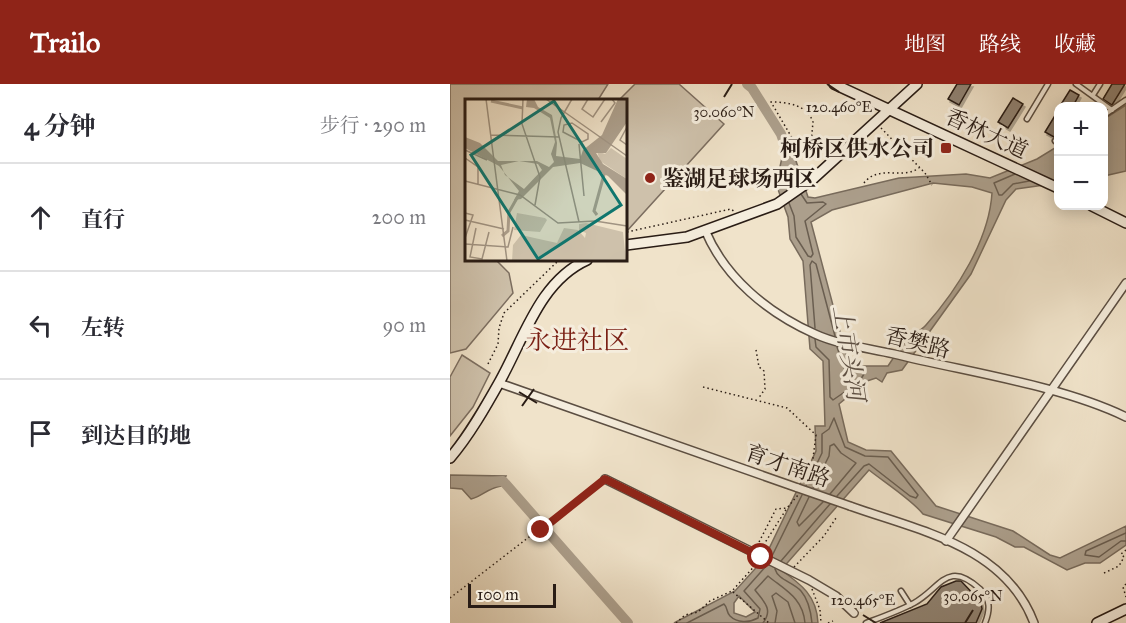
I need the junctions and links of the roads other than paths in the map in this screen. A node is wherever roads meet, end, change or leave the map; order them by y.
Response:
1 (834, 84) edge
2 (917, 84) edge
3 (1048, 84) edge
4 (1077, 84) edge
5 (1100, 84) edge
6 (1093, 95) junction
7 (1126, 100) edge
8 (890, 110) junction
9 (1112, 110) junction
10 (1108, 112) edge
11 (1027, 120) dead end
12 (1054, 186) edge
13 (1100, 210) edge
14 (1126, 223) edge
15 (705, 230) junction
16 (627, 245) edge
17 (585, 261) edge
18 (1126, 283) edge
19 (499, 383) junction
20 (1050, 391) junction
21 (1126, 417) edge
22 (450, 458) edge
23 (605, 479) road end
24 (946, 541) junction
25 (901, 591) dead end
26 (910, 605) junction
27 (1126, 609) edge
28 (854, 613) dead end
29 (866, 623) edge
30 (985, 623) edge
31 (1034, 623) edge
32 (1096, 623) edge

1 - 8 street, 香林大道
2 - 8 street
3 - 11 lane
4 - 6 lane
5 - 6 lane
6 - 9 lane
7 - 9 lane
8 - 12 street, 香林大道
8 - 15 street
9 - 10 lane
13 - 14 street
15 - 16 street
15 - 20 street, 香樊路
17 - 19 street
18 - 20 street
19 - 22 street
19 - 24 street, 育才南路, bridge
20 - 21 street, 香樊路
20 - 24 street
23 - 28 street
24 - 31 street, 育才南路
25 - 26 lane
26 - 29 lane
26 - 30 lane
27 - 32 street

